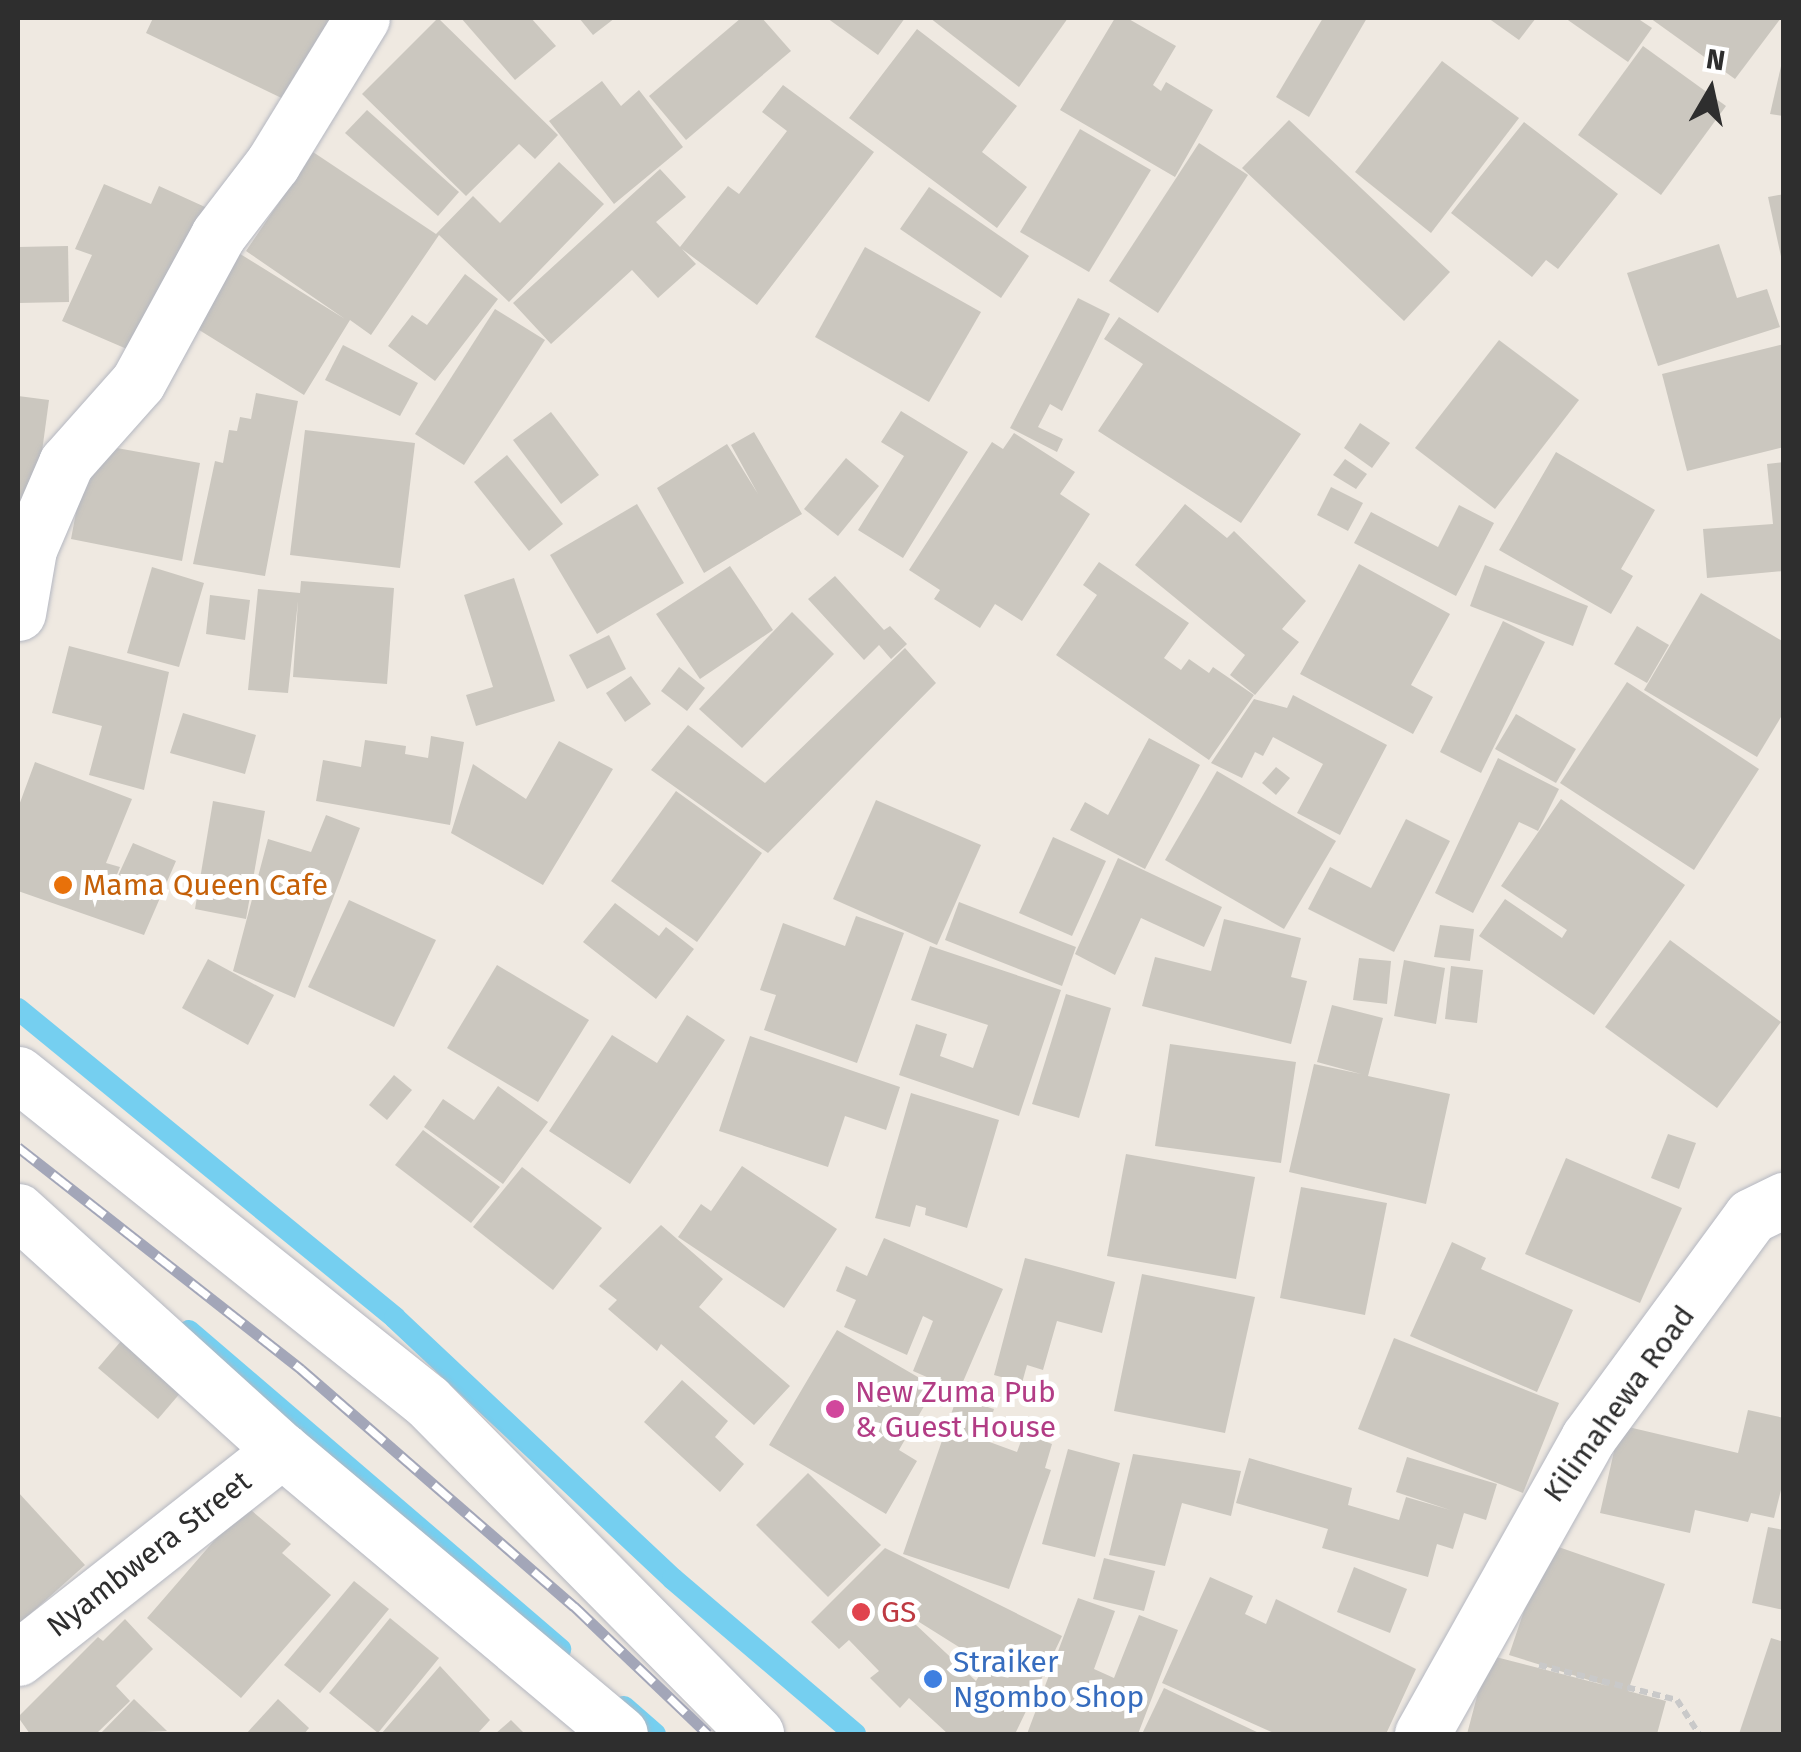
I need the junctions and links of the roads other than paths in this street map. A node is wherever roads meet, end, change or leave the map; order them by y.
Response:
1 (362, 18) edge
2 (18, 613) edge
3 (18, 1074) edge
4 (1784, 1200) edge
5 (18, 1211) edge
6 (282, 1450) junction
7 (18, 1658) edge
8 (620, 1734) edge
9 (756, 1734) edge
10 (1422, 1734) edge

1 - 2 street
3 - 9 street
4 - 10 street, Kilimahewa Road
5 - 6 street
6 - 7 street, Nyambwera Street
6 - 8 street

